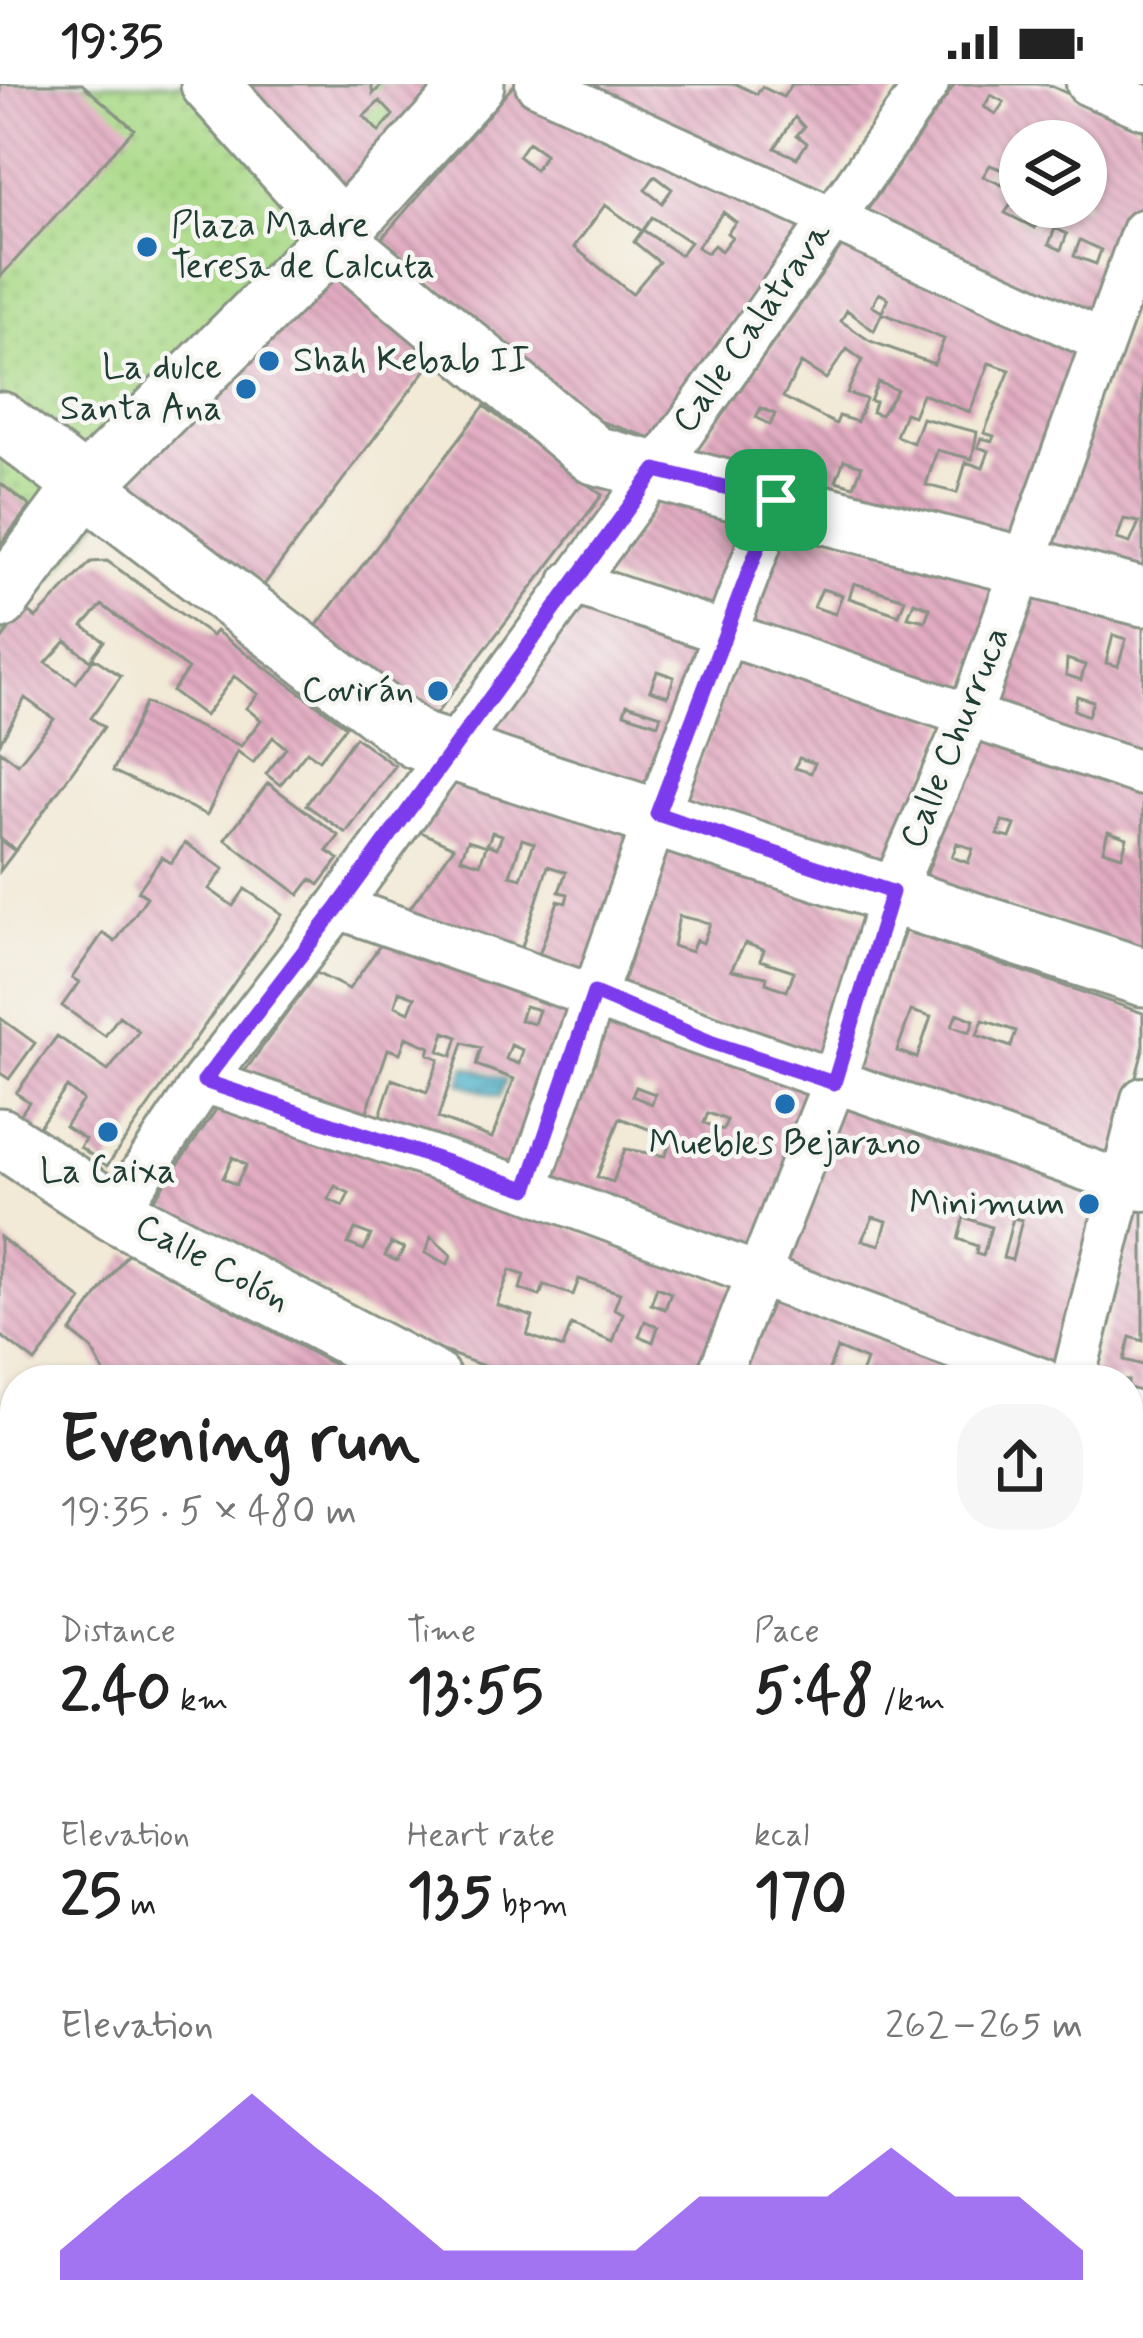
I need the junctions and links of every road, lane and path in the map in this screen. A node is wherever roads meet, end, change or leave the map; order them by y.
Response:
1 (210, 84) edge
2 (475, 84) edge
3 (537, 84) edge
4 (927, 84) edge
5 (1088, 84) edge
6 (1143, 107) edge
7 (831, 215) junction
8 (342, 230) junction
9 (1143, 231) edge
10 (1100, 340) junction
11 (0, 421) edge
12 (656, 470) junction
13 (84, 487) junction
14 (776, 500) junction
15 (1023, 567) junction
16 (572, 582) junction
17 (1143, 598) edge
18 (0, 600) edge
19 (729, 633) junction
20 (970, 714) junction
21 (451, 748) junction
22 (1143, 774) edge
23 (657, 814) junction
24 (892, 892) junction
25 (338, 907) junction
26 (1143, 977) edge
27 (594, 993) junction
28 (204, 1081) junction
29 (834, 1083) junction
30 (1143, 1099) edge
31 (0, 1137) edge
32 (1133, 1185) edge
33 (527, 1189) junction
34 (115, 1213) junction
35 (758, 1278) junction
36 (404, 1365) edge
37 (723, 1365) edge
38 (1000, 1365) edge
39 (1078, 1365) edge

1 - 8 street
2 - 8 street
3 - 7 street
4 - 7 street, Calle Calatrava
5 - 6 street
7 - 10 street
7 - 12 street, Calle Calatrava
8 - 12 street
8 - 13 street
9 - 10 street, Calle Churruca
10 - 15 street, Calle Churruca
11 - 13 street
12 - 14 street
12 - 16 street, Calle Calatrava
13 - 18 street
13 - 21 street
14 - 15 street
14 - 19 street
15 - 17 street
15 - 20 street, Calle Churruca
16 - 19 street
16 - 21 street, Calle Calatrava
19 - 20 street
19 - 23 street
20 - 22 street
20 - 24 street, Calle Churruca
21 - 23 street
21 - 25 street, Calle Calatrava
23 - 24 street
23 - 27 street
24 - 26 street
24 - 29 street, Calle Churruca
25 - 27 street
25 - 28 street, Calle Calatrava
27 - 29 street
27 - 33 street
28 - 33 street
28 - 34 street, Calle Calatrava
29 - 32 street
29 - 35 street, Calle Churruca
30 - 32 street
31 - 34 street, Calle Colón
32 - 39 street
33 - 35 street
34 - 36 street, Calle Colón
35 - 37 street, Calle Churruca
35 - 38 street

